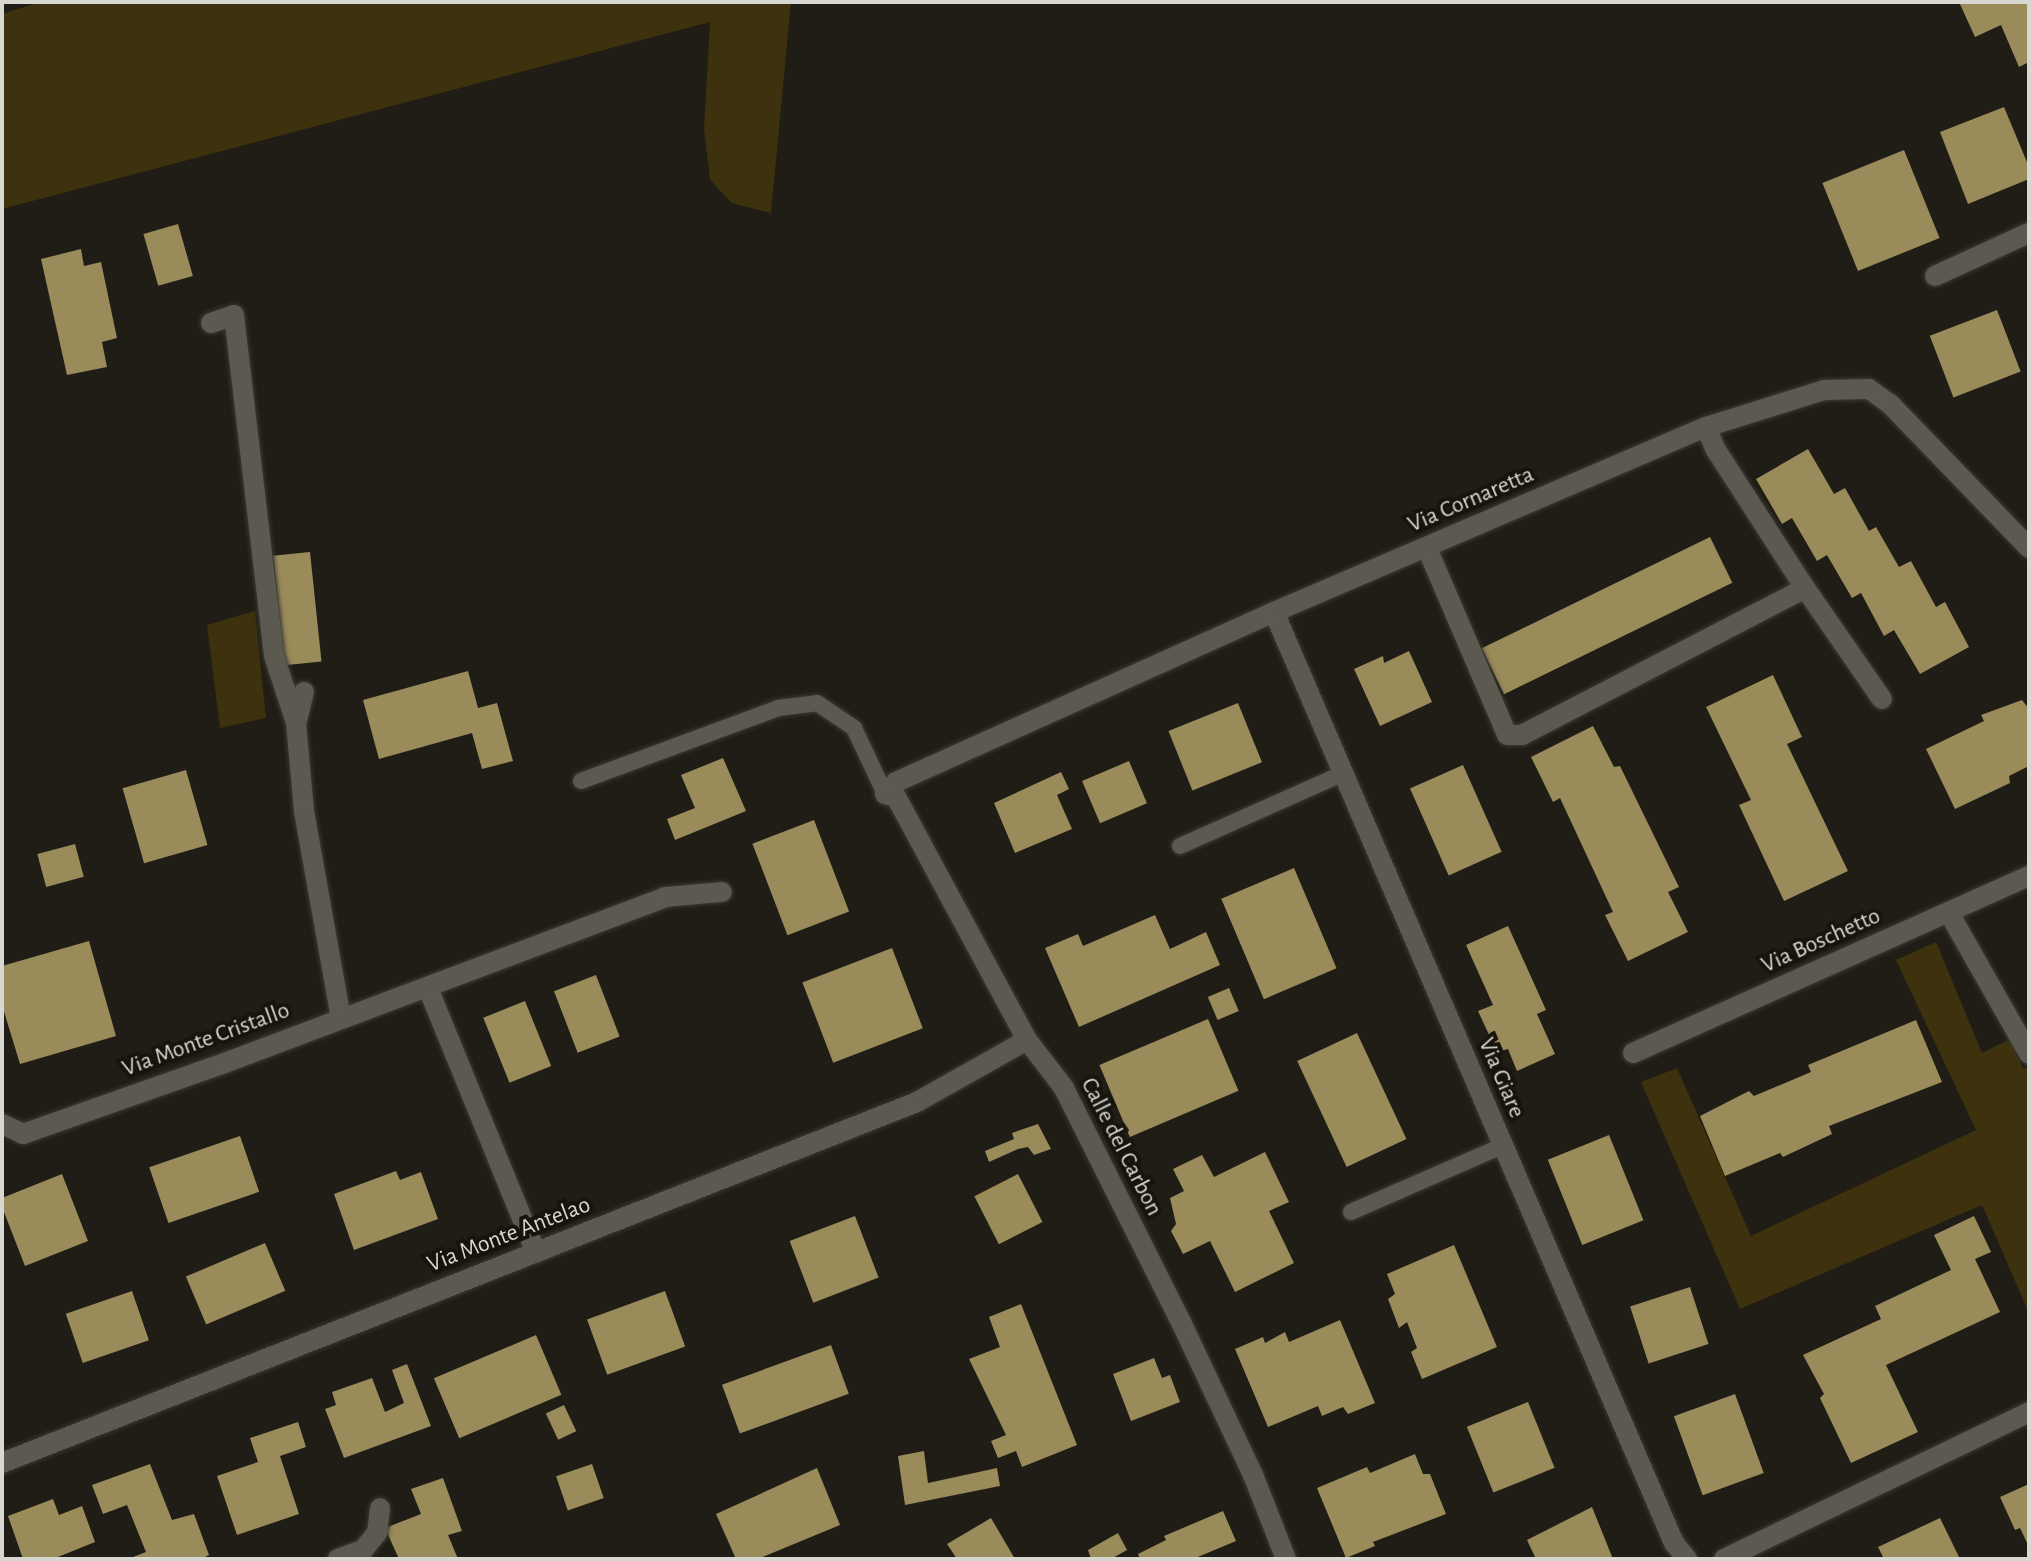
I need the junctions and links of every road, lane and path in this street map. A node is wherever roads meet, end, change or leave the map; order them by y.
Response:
1 (2029, 233) edge
2 (1935, 276) dead end
3 (211, 323) dead end
4 (1706, 427) junction
5 (1427, 548) junction
6 (2029, 548) edge
7 (1805, 588) junction
8 (1274, 612) junction
9 (304, 692) dead end
10 (1882, 699) dead end
11 (296, 723) junction
12 (1342, 774) junction
13 (581, 781) dead end
14 (891, 788) junction
15 (1180, 846) dead end
16 (2029, 876) edge
17 (722, 892) dead end
18 (1949, 913) junction
19 (428, 988) junction
20 (341, 1018) junction
21 (1027, 1040) junction
22 (1633, 1053) dead end
23 (2029, 1054) edge
24 (2, 1124) edge
25 (1502, 1146) junction
26 (1351, 1212) dead end
27 (536, 1253) junction
28 (2029, 1412) edge
29 (2, 1463) edge
30 (380, 1508) dead end
31 (338, 1559) edge
32 (1286, 1559) edge
33 (1687, 1559) edge
34 (1724, 1559) edge

1 - 2 street
3 - 11 street
4 - 5 street, Via Cornaretta
4 - 6 street, Via Cornaretta
4 - 7 street
5 - 7 street
5 - 8 street, Via Cornaretta
7 - 10 street
8 - 12 street, Via Giare
8 - 14 street, Via Cornaretta
9 - 11 street
11 - 20 street
12 - 15 lane
12 - 25 street, Via Giare
13 - 14 lane
14 - 21 street, Calle del Carbon
16 - 18 street, Via Boschetto
17 - 19 street, Via Monte Cristallo
18 - 22 street, Via Boschetto
18 - 23 street
19 - 20 street, Via Monte Cristallo
19 - 27 street
20 - 24 street, Via Monte Cristallo
21 - 27 street, Via Monte Antelao
21 - 32 street, Calle del Carbon
25 - 26 lane
25 - 33 street, Via Giare
27 - 29 street, Via Monte Antelao
28 - 34 street
30 - 31 street

